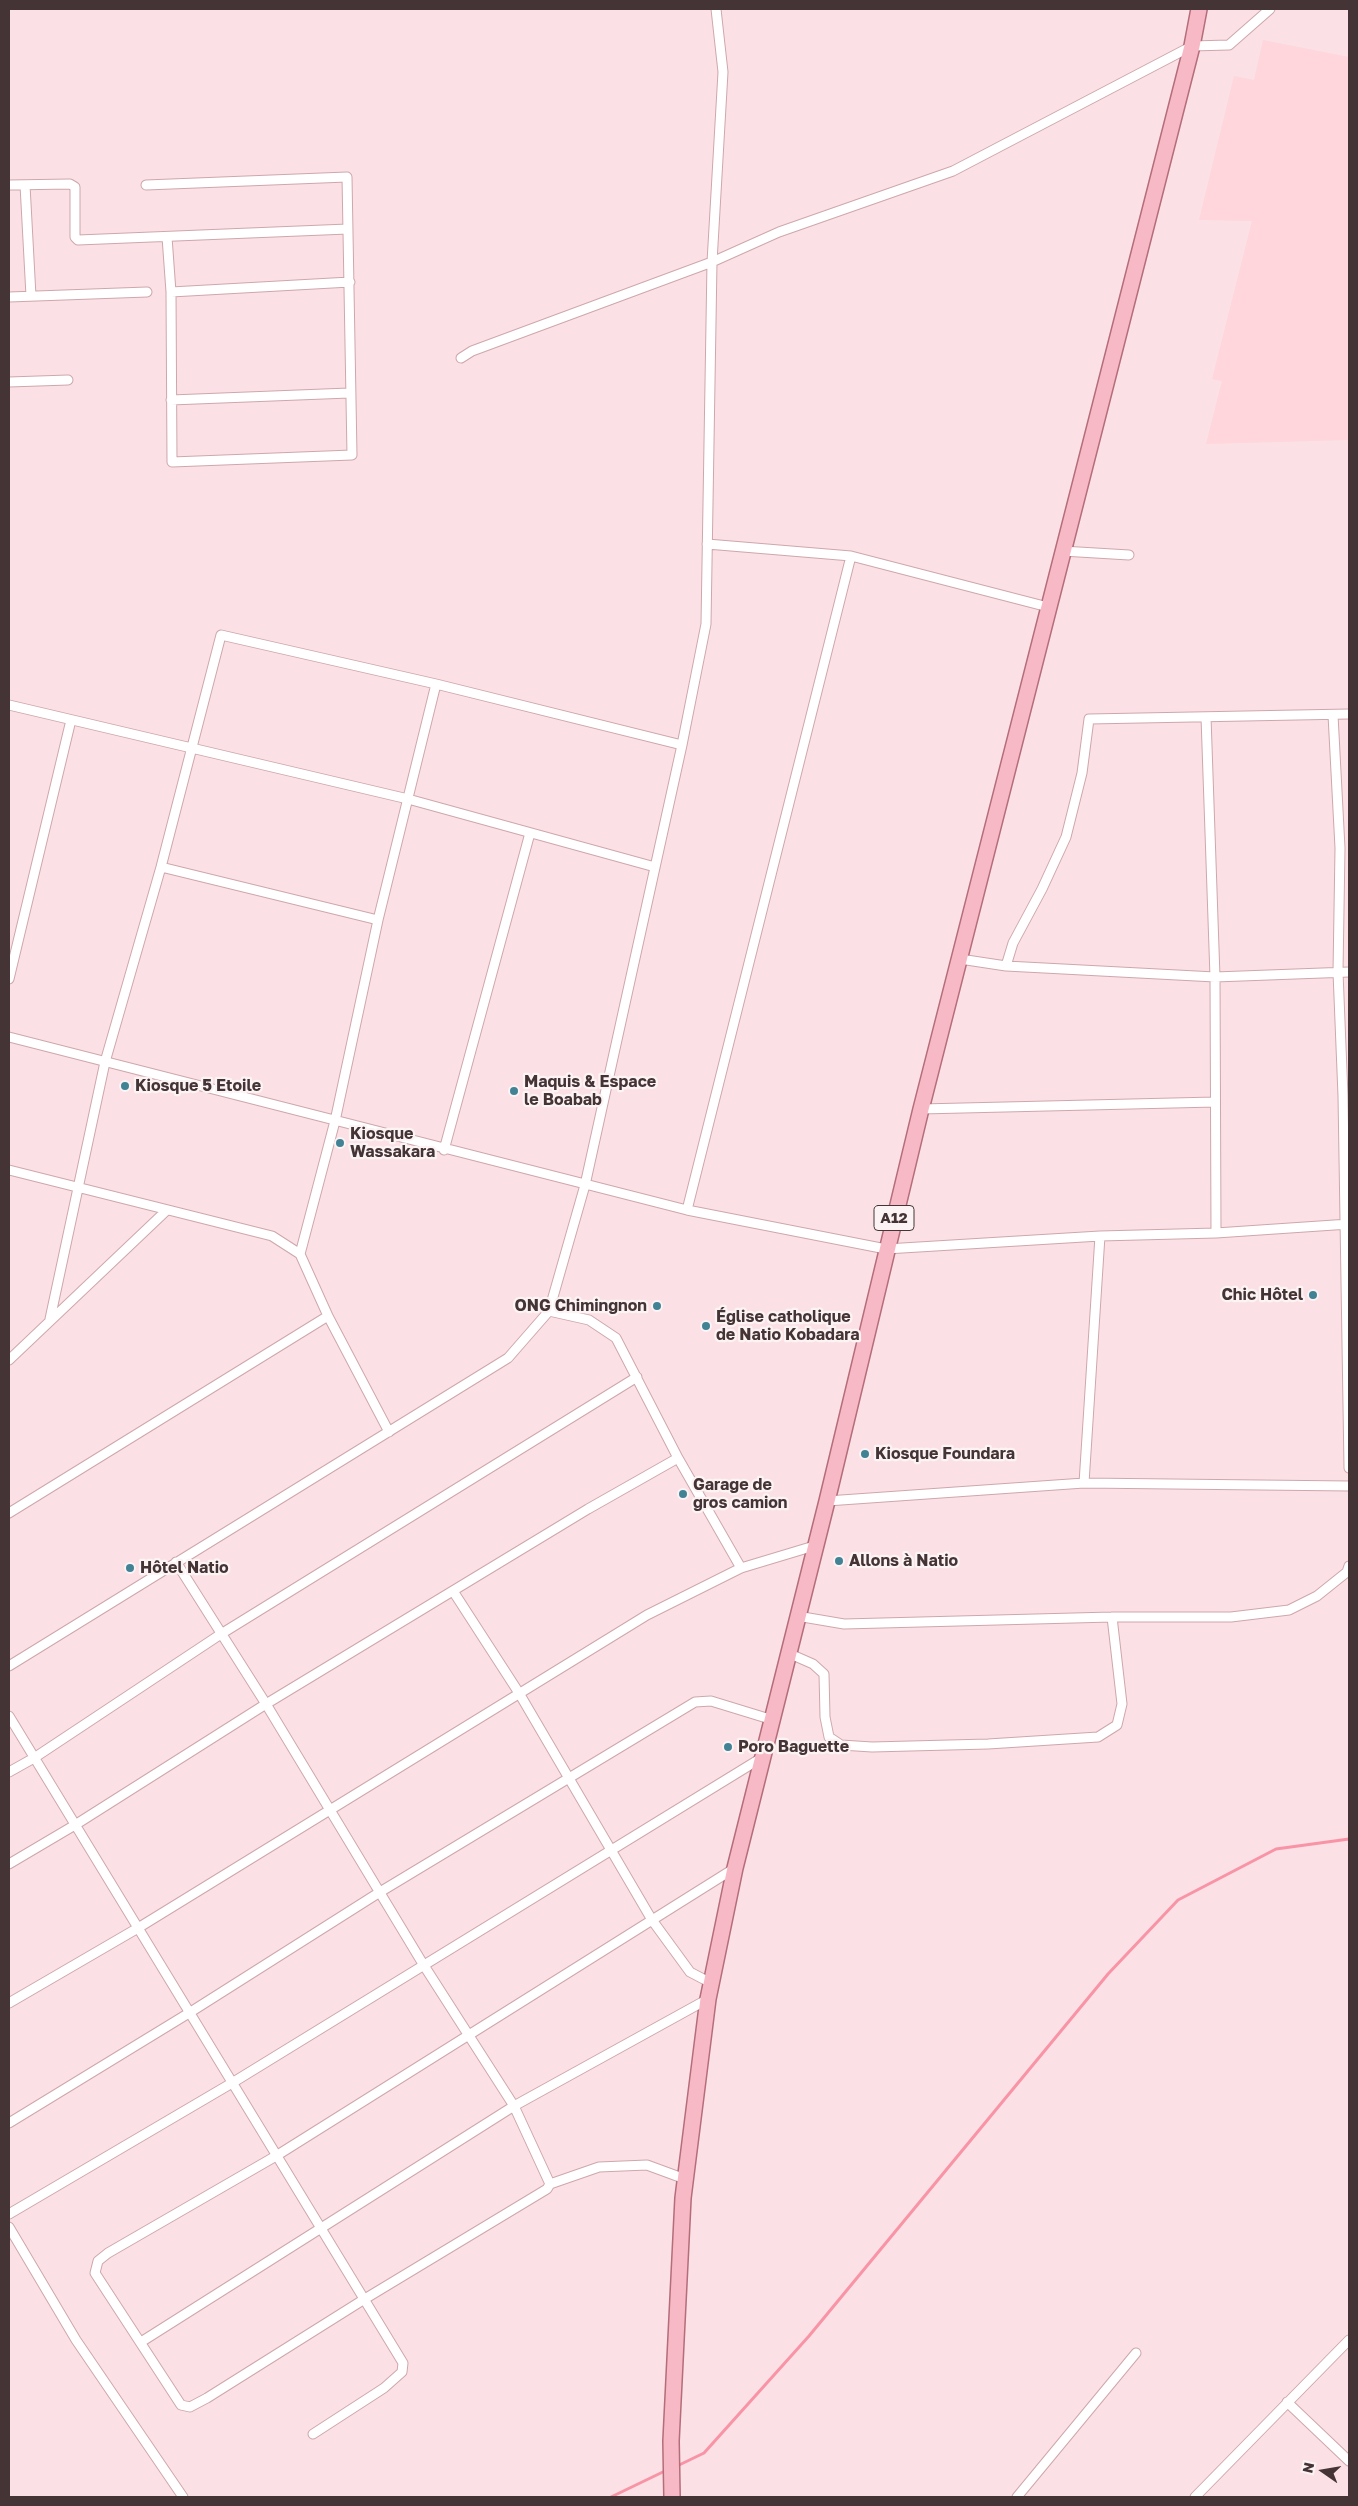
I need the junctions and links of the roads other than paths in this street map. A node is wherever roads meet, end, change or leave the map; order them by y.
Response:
1 (716, 9) edge
2 (1199, 9) edge
3 (1270, 9) edge
4 (1192, 46) junction
5 (9, 185) edge
6 (26, 185) junction
7 (146, 185) dead end
8 (348, 229) junction
9 (167, 237) junction
10 (712, 262) junction
11 (350, 282) junction
12 (147, 292) dead end
13 (171, 292) junction
14 (31, 296) junction
15 (9, 297) edge
16 (462, 358) dead end
17 (68, 380) dead end
18 (9, 382) edge
19 (350, 393) junction
20 (171, 400) junction
21 (707, 544) junction
22 (1062, 551) junction
23 (1129, 555) dead end
24 (851, 556) junction
25 (1048, 606) junction
26 (436, 684) junction
27 (9, 705) edge
28 (1349, 714) edge
29 (1333, 715) junction
30 (1206, 717) junction
31 (71, 720) junction
32 (682, 746) junction
33 (191, 749) junction
34 (408, 799) junction
35 (530, 834) junction
36 (1345, 848) edge
37 (160, 867) junction
38 (655, 867) junction
39 (378, 920) junction
40 (960, 959) junction
41 (1006, 966) junction
42 (1338, 972) junction
43 (1349, 972) edge
44 (1215, 978) junction
45 (9, 979) edge
46 (9, 1037) edge
47 (105, 1062) junction
48 (1346, 1096) edge
49 (1215, 1102) junction
50 (921, 1108) junction
51 (335, 1121) junction
52 (444, 1150) junction
53 (9, 1170) edge
54 (585, 1185) junction
55 (79, 1188) junction
56 (167, 1210) junction
57 (687, 1210) junction
58 (1347, 1224) edge
59 (1216, 1233) junction
60 (1100, 1236) junction
61 (886, 1250) junction
62 (300, 1254) junction
63 (549, 1311) junction
64 (328, 1316) junction
65 (50, 1319) junction
66 (9, 1360) edge
67 (637, 1377) junction
68 (389, 1432) junction
69 (678, 1458) junction
70 (1349, 1468) edge
71 (1084, 1483) junction
72 (1349, 1486) edge
73 (827, 1501) junction
74 (9, 1513) edge
75 (814, 1546) junction
76 (176, 1562) junction
77 (1349, 1566) edge
78 (741, 1568) junction
79 (454, 1591) junction
80 (797, 1616) junction
81 (1112, 1617) junction
82 (222, 1634) junction
83 (788, 1653) junction
84 (9, 1666) edge
85 (519, 1693) junction
86 (266, 1704) junction
87 (9, 1716) edge
88 (773, 1720) junction
89 (764, 1756) junction
90 (34, 1758) junction
91 (9, 1772) edge
92 (568, 1778) junction
93 (328, 1810) junction
94 (75, 1825) junction
95 (613, 1849) junction
96 (9, 1864) edge
97 (735, 1868) junction
98 (380, 1892) junction
99 (652, 1920) junction
100 (138, 1928) junction
101 (423, 1964) junction
102 (712, 1984) junction
103 (708, 1999) junction
104 (9, 2003) edge
105 (189, 2013) junction
106 (469, 2034) junction
107 (232, 2083) junction
108 (514, 2106) junction
109 (9, 2123) edge
110 (276, 2156) junction
111 (685, 2179) junction
112 (550, 2184) junction
113 (9, 2214) edge
114 (9, 2227) edge
115 (320, 2229) junction
116 (363, 2300) junction
117 (1349, 2340) edge
118 (141, 2342) junction
119 (1136, 2353) dead end
120 (1287, 2402) junction
121 (314, 2434) dead end
122 (1349, 2461) edge
123 (183, 2497) edge
124 (672, 2497) edge
125 (1018, 2497) edge
126 (1195, 2497) edge

1 - 10 street
2 - 4 main road, A12
3 - 4 street
4 - 10 street
4 - 22 main road, A12
5 - 6 street
6 - 9 street
6 - 14 street
7 - 8 street
8 - 9 street
8 - 11 street
9 - 13 street
10 - 16 street
10 - 21 street
11 - 13 street
11 - 19 street
12 - 14 street
13 - 20 street
14 - 15 street
17 - 18 street
19 - 20 street
19 - 20 street
21 - 24 street
21 - 32 street
22 - 23 street
22 - 25 main road, A12
24 - 25 street
24 - 57 street
25 - 40 main road, A12
26 - 32 street
26 - 33 street
26 - 34 street
27 - 31 street
28 - 29 street
29 - 30 street
29 - 36 street
30 - 41 street
30 - 44 street
31 - 33 street
31 - 45 street
32 - 38 street
33 - 34 street
33 - 37 street
34 - 35 street
34 - 39 street
35 - 38 street
35 - 52 street
36 - 42 street
37 - 39 street
37 - 47 street
38 - 54 street
39 - 51 street
40 - 41 street
40 - 50 main road, A12
41 - 44 street
42 - 43 street
42 - 44 street
42 - 48 street
44 - 49 street
46 - 47 street
47 - 51 street
47 - 55 street
48 - 58 street
49 - 50 street
49 - 59 street
50 - 61 main road, A12
51 - 52 street
51 - 62 street
52 - 54 street
53 - 55 street
54 - 57 street
54 - 63 street
55 - 56 street
55 - 65 street
56 - 62 street
56 - 65 street
57 - 61 street
58 - 59 street
58 - 70 street
59 - 60 street
60 - 61 street
60 - 71 street
61 - 73 main road, A12
62 - 64 street
63 - 67 street
63 - 68 street
64 - 68 street
64 - 74 street
65 - 66 street
67 - 69 street
67 - 82 street
68 - 76 street
69 - 78 street
69 - 79 street
71 - 72 street
71 - 73 street
73 - 75 main road, A12
75 - 78 street
75 - 80 main road, A12
76 - 82 street
76 - 84 street
77 - 81 street
78 - 85 street
79 - 85 street
79 - 86 street
80 - 81 street
80 - 83 main road, A12
81 - 83 street
82 - 86 street
82 - 90 street
83 - 88 main road, A12
85 - 92 street
85 - 93 street
86 - 93 street
86 - 94 street
87 - 90 street
88 - 89 main road, A12
88 - 92 street
89 - 95 street
89 - 97 main road, A12
90 - 91 street
90 - 94 street
92 - 95 street
92 - 98 street
93 - 98 street
93 - 100 street
94 - 96 street
94 - 100 street
95 - 99 street
95 - 101 street
97 - 99 street
97 - 102 main road, A12
98 - 101 street
98 - 105 street
99 - 102 street
99 - 106 street
100 - 104 street
100 - 105 street
101 - 106 street
101 - 107 street
102 - 103 main road, A12
103 - 108 street
103 - 111 main road, A12
105 - 107 street
105 - 109 street
106 - 108 street
106 - 110 street
107 - 110 street
107 - 113 street
108 - 112 street
108 - 115 street
110 - 115 street
110 - 118 street
111 - 112 street
111 - 124 main road, A12
112 - 116 street
114 - 123 street
115 - 116 street
115 - 118 street
116 - 118 street
116 - 121 street
117 - 120 street
119 - 125 street
120 - 122 street
120 - 126 street

